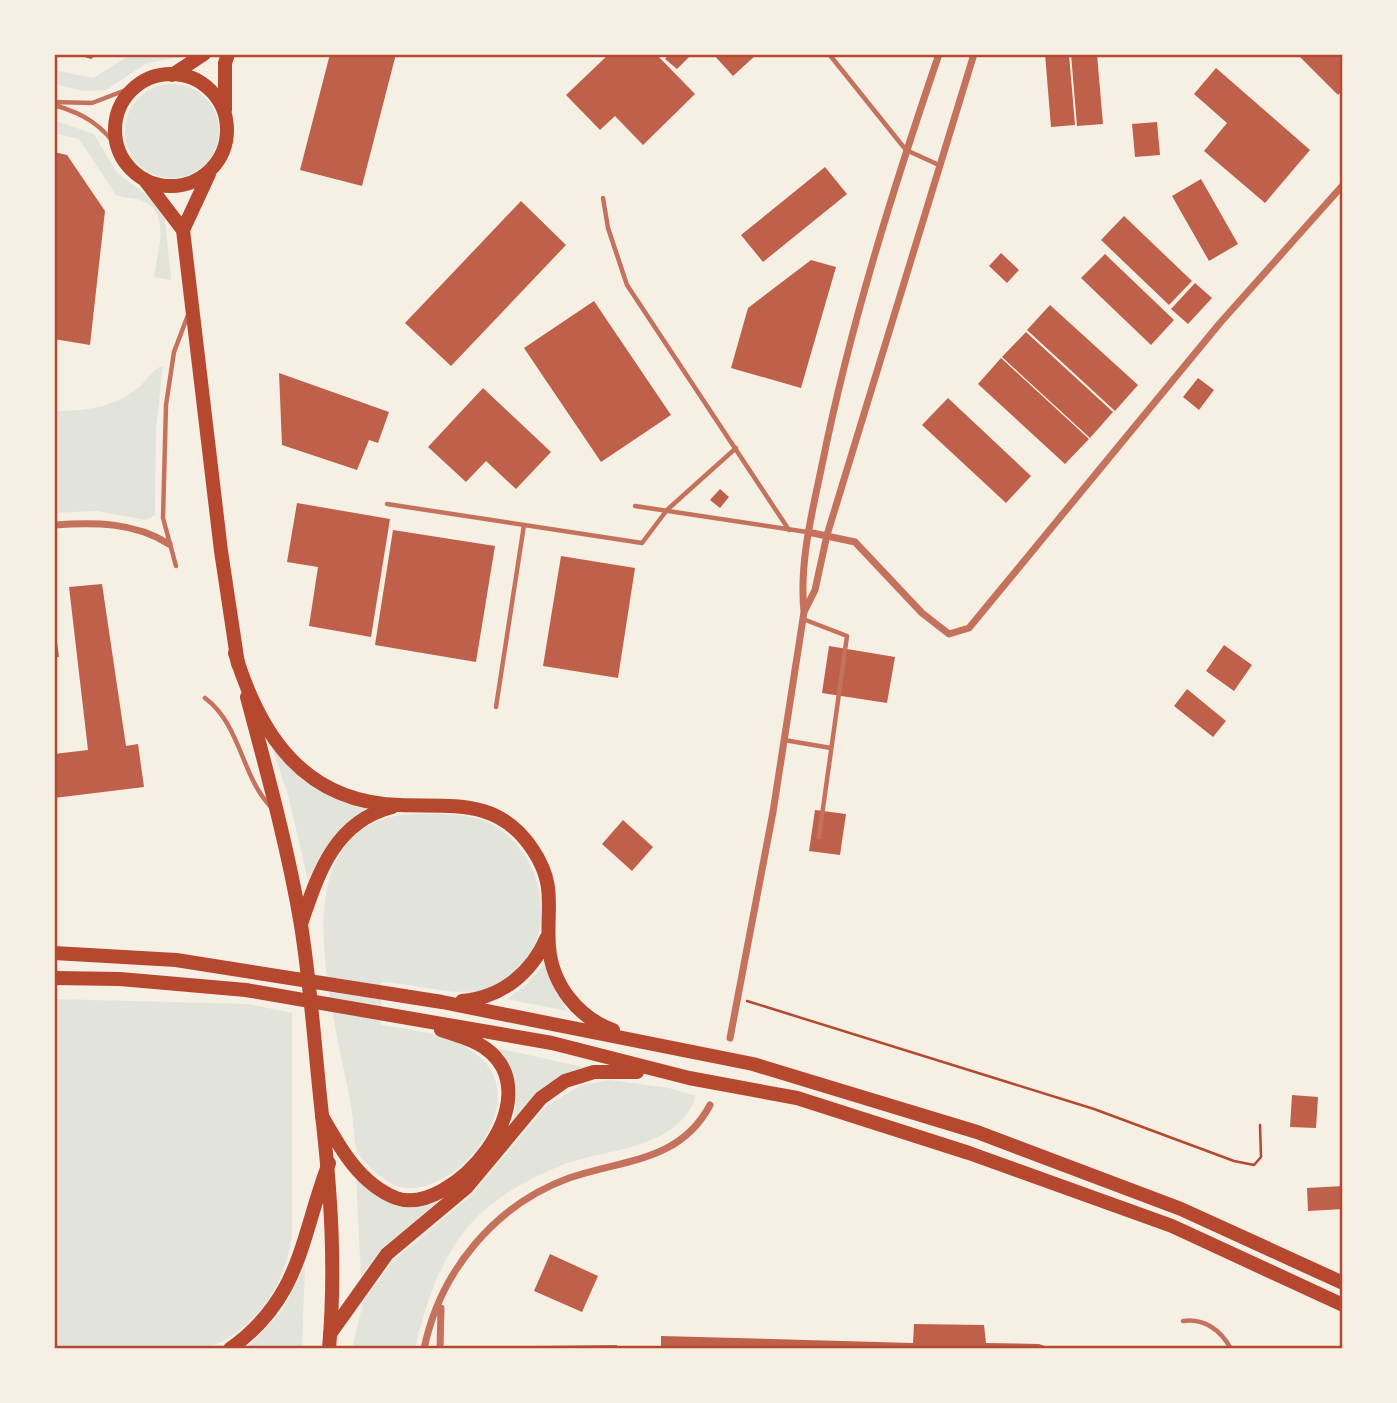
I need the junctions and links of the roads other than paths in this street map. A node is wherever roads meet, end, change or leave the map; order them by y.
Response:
1 (204, 54) edge
2 (228, 54) edge
3 (829, 54) edge
4 (939, 54) edge
5 (974, 54) edge
6 (172, 75) junction
7 (139, 85) junction
8 (54, 103) edge
9 (225, 115) junction
10 (906, 150) junction
11 (121, 152) junction
12 (939, 165) junction
13 (211, 170) junction
14 (144, 178) junction
15 (1343, 185) edge
16 (603, 198) dead end
17 (183, 230) junction
18 (192, 305) junction
19 (736, 448) junction
20 (387, 504) dead end
21 (635, 506) dead end
22 (667, 510) junction
23 (54, 525) edge
24 (524, 525) junction
25 (789, 530) junction
26 (808, 532) junction
27 (827, 535) junction
28 (169, 544) junction
29 (176, 566) dead end
30 (804, 616) junction
31 (235, 653) junction
32 (205, 698) dead end
33 (496, 708) dead end
34 (784, 740) junction
35 (831, 748) junction
36 (400, 805) junction
37 (279, 817) junction
38 (819, 836) dead end
39 (301, 924) junction
40 (548, 933) junction
41 (54, 953) edge
42 (54, 981) edge
43 (442, 1002) junction
44 (403, 1016) junction
45 (730, 1038) dead end
46 (753, 1064) junction
47 (689, 1077) junction
48 (710, 1105) dead end
49 (323, 1116) junction
50 (329, 1163) junction
51 (1343, 1283) edge
52 (441, 1300) junction
53 (1343, 1305) edge
54 (1183, 1321) dead end
55 (329, 1342) edge
56 (230, 1349) edge
57 (424, 1349) edge
58 (440, 1349) edge
59 (1231, 1349) edge

1 - 6 main road
2 - 9 main road
3 - 10 lane
4 - 10 street
5 - 12 street
6 - 7 main road
6 - 9 main road
7 - 8 lane
7 - 11 main road
8 - 11 lane
9 - 13 main road
10 - 12 lane
10 - 26 street
11 - 14 main road
12 - 27 street
13 - 14 main road
13 - 17 main road
14 - 17 main road
15 - 27 street
16 - 19 lane
17 - 18 main road
18 - 28 lane
18 - 31 main road
19 - 22 lane
19 - 25 lane
20 - 24 lane
21 - 22 lane
22 - 24 lane
22 - 25 lane
23 - 28 street
24 - 33 lane
25 - 26 lane
26 - 27 street
26 - 30 street
27 - 30 street
28 - 29 lane
30 - 34 street
30 - 35 lane
31 - 36 main road
31 - 37 main road
32 - 37 lane
34 - 35 lane
34 - 45 street
35 - 38 lane
36 - 39 main road
36 - 40 main road
37 - 39 main road
39 - 49 main road
40 - 43 main road
40 - 46 main road
41 - 43 main road
42 - 44 main road
43 - 46 main road
44 - 47 main road
44 - 49 main road
46 - 51 main road
47 - 53 main road
47 - 55 main road
48 - 52 street
49 - 50 main road
50 - 55 main road
50 - 56 main road
52 - 57 street
52 - 58 street
54 - 59 lane

